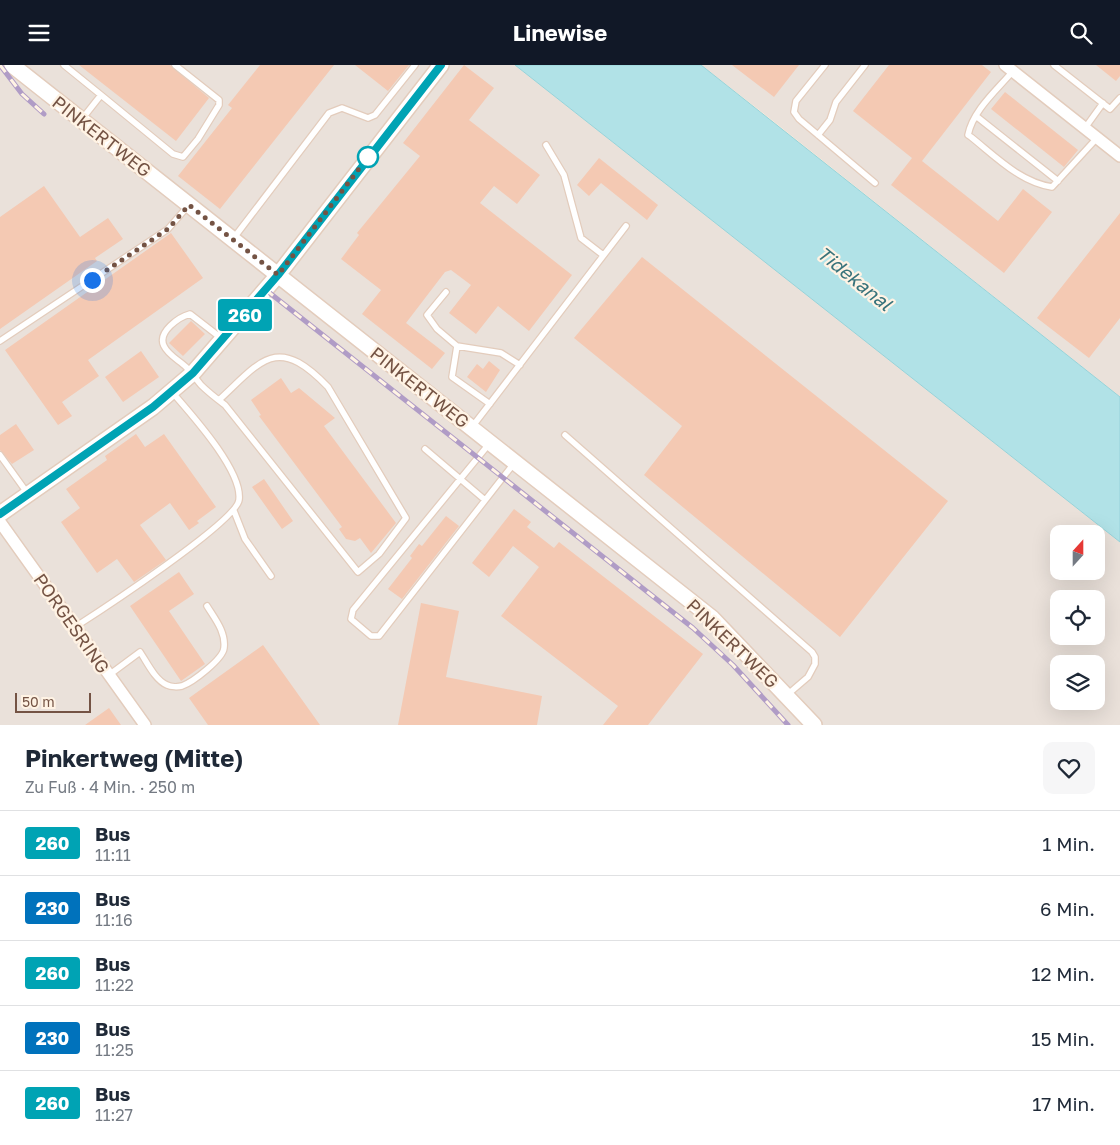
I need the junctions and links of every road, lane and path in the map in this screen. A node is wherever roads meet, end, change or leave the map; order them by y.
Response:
1 (12, 65) edge
2 (64, 65) edge
3 (175, 65) edge
4 (415, 65) edge
5 (441, 65) edge
6 (825, 65) edge
7 (865, 65) edge
8 (1054, 65) edge
9 (1009, 68) edge
10 (101, 95) junction
11 (1120, 98) edge
12 (1103, 103) junction
13 (976, 116) junction
14 (82, 119) junction
15 (1085, 128) junction
16 (818, 135) junction
17 (1097, 138) junction
18 (546, 145) dead end
19 (1120, 156) edge
20 (1058, 181) junction
21 (875, 183) dead end
22 (189, 205) junction
23 (626, 226) dead end
24 (234, 239) junction
25 (603, 255) junction
26 (278, 275) junction
27 (446, 291) dead end
28 (223, 340) junction
29 (0, 341) edge
30 (456, 346) junction
31 (520, 365) junction
32 (193, 373) junction
33 (172, 392) junction
34 (219, 400) junction
35 (490, 404) junction
36 (472, 427) junction
37 (565, 435) dead end
38 (491, 443) junction
39 (426, 449) dead end
40 (0, 455) edge
41 (515, 462) junction
42 (459, 480) junction
43 (28, 494) junction
44 (485, 500) junction
45 (234, 511) junction
46 (0, 514) edge
47 (0, 522) edge
48 (271, 576) dead end
49 (207, 606) dead end
50 (75, 627) junction
51 (109, 675) junction
52 (787, 695) junction
53 (145, 725) edge
54 (814, 725) edge

1 - 14 street, PINKERTWEG
2 - 10 lane
3 - 10 lane
4 - 24 lane
5 - 26 street
6 - 16 lane
7 - 16 lane
8 - 12 lane
9 - 13 lane
9 - 15 street
10 - 14 lane
11 - 12 lane
12 - 15 lane
13 - 20 lane
13 - 20 lane
14 - 22 street, PINKERTWEG
15 - 17 street
16 - 21 lane
17 - 19 street
17 - 20 lane
18 - 25 lane
22 - 24 street, PINKERTWEG
22 - 29 lane
23 - 25 lane
24 - 26 street, PINKERTWEG
25 - 31 lane
26 - 28 street
26 - 36 street, PINKERTWEG
27 - 30 lane
28 - 32 street
28 - 32 lane
30 - 31 lane
30 - 35 lane
31 - 35 lane
32 - 33 street
32 - 34 lane
33 - 43 street
33 - 45 lane
34 - 34 lane
35 - 36 lane
36 - 38 street, PINKERTWEG
37 - 52 lane
38 - 41 street, PINKERTWEG
38 - 42 lane
39 - 42 lane
40 - 43 lane
41 - 44 lane
41 - 52 street, PINKERTWEG
42 - 44 lane
42 - 44 lane
43 - 46 street
45 - 48 lane
45 - 50 lane
47 - 50 street, PORGESRING
49 - 51 lane
50 - 51 street, PORGESRING
51 - 53 street, PORGESRING
52 - 54 street, PINKERTWEG

